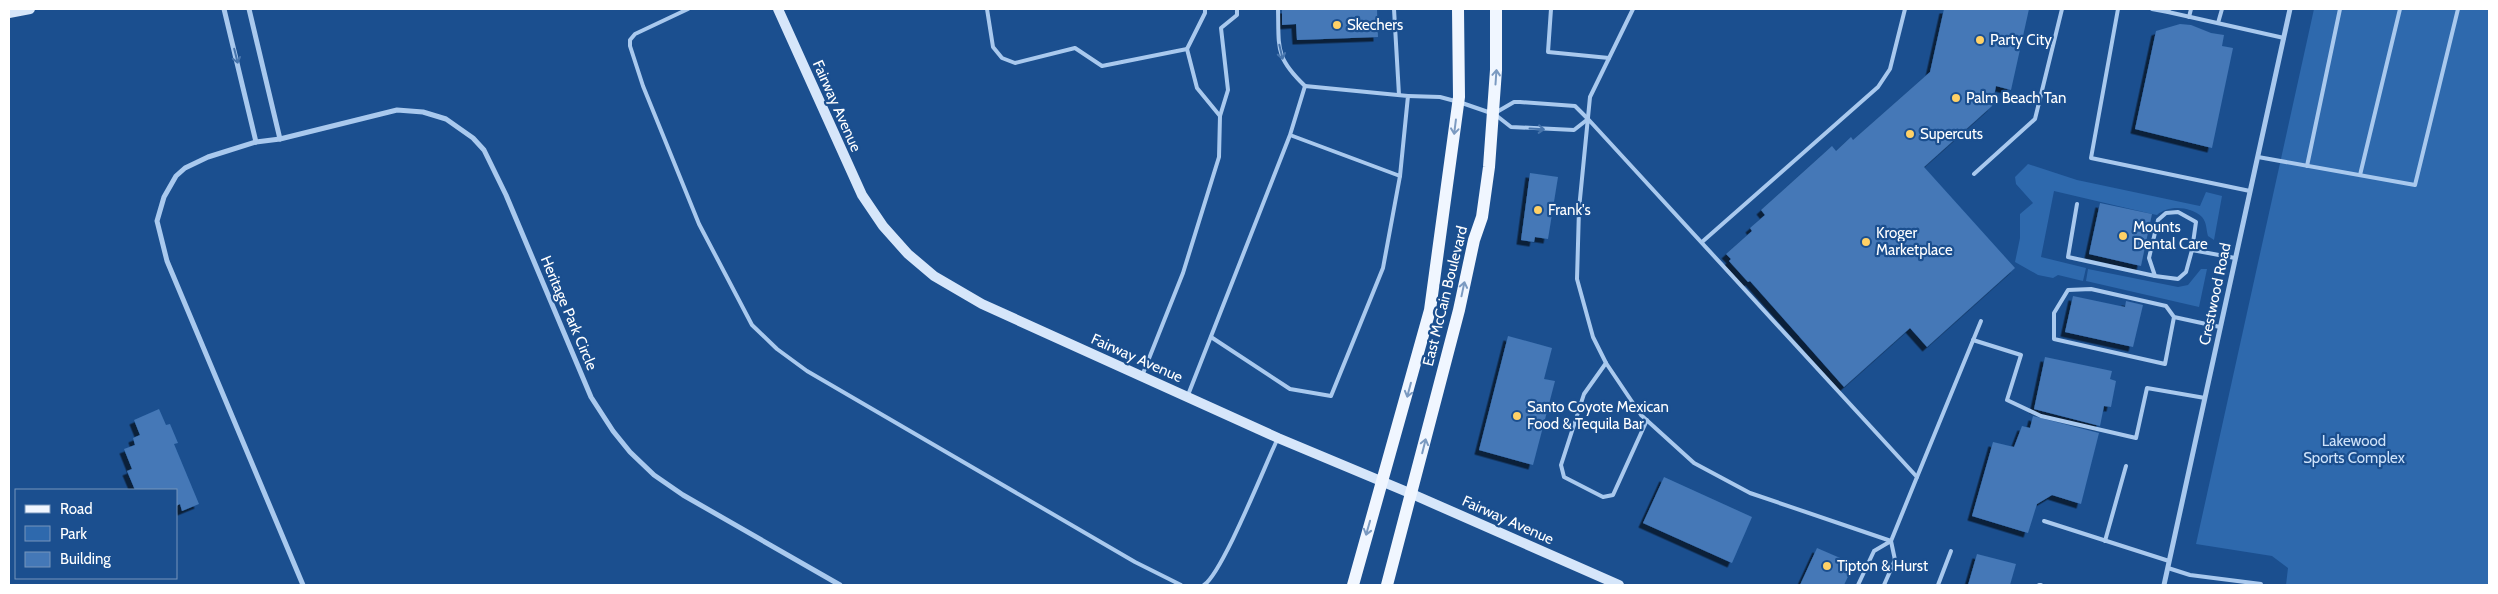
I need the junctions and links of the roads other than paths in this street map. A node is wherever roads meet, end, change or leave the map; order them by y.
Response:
1 (30, 9) edge
2 (224, 9) edge
3 (249, 9) edge
4 (688, 9) edge
5 (778, 9) edge
6 (987, 9) edge
7 (1205, 9) edge
8 (1237, 9) edge
9 (1278, 9) edge
10 (1394, 9) edge
11 (1458, 9) edge
12 (1496, 9) edge
13 (1551, 9) edge
14 (1633, 9) edge
15 (1905, 9) edge
16 (2062, 9) edge
17 (2118, 9) edge
18 (2152, 9) edge
19 (2191, 9) edge
20 (2222, 9) edge
21 (2290, 9) edge
22 (2340, 9) edge
23 (2400, 9) edge
24 (2458, 9) edge
25 (2168, 10) edge
26 (9, 13) edge
27 (2189, 17) junction
28 (2218, 23) junction
29 (2284, 38) junction
30 (1187, 50) junction
31 (1609, 58) junction
32 (1305, 86) junction
33 (1399, 95) junction
34 (1408, 96) junction
35 (1458, 102) junction
36 (1493, 114) junction
37 (1220, 116) junction
38 (1588, 119) junction
39 (1290, 135) junction
40 (280, 139) junction
41 (256, 142) junction
42 (2258, 157) junction
43 (2308, 166) junction
44 (1974, 174) dead end
45 (2360, 175) junction
46 (1400, 176) junction
47 (2250, 191) junction
48 (2078, 204) dead end
49 (1702, 242) junction
50 (2192, 250) junction
51 (2236, 258) junction
52 (2155, 276) junction
53 (2174, 317) junction
54 (1981, 321) dead end
55 (2220, 327) junction
56 (1211, 338) junction
57 (1973, 340) junction
58 (1606, 363) junction
59 (1142, 376) junction
60 (1188, 397) junction
61 (2205, 398) junction
62 (1647, 420) junction
63 (1278, 438) junction
64 (2126, 466) dead end
65 (1917, 477) junction
66 (1382, 481) junction
67 (1412, 494) junction
68 (2044, 521) dead end
69 (1891, 541) junction
70 (2105, 541) junction
71 (1951, 551) dead end
72 (2169, 561) junction
73 (2168, 568) junction
74 (2261, 584) dead end
75 (303, 585) edge
76 (840, 585) edge
77 (1181, 585) edge
78 (1204, 585) edge
79 (1353, 585) edge
80 (1387, 585) edge
81 (1618, 585) edge
82 (1858, 585) edge
83 (1884, 585) edge
84 (1938, 585) edge
85 (2164, 585) edge

1 - 26 street
2 -> 41 street
3 - 40 street
4 - 77 lane
5 - 59 street, Fairway Avenue
6 - 30 lane
7 - 30 lane
8 - 37 lane
9 -> 32 lane
10 - 33 lane
11 - 35 main road, East McCain Boulevard
36 -> 12 main road, East McCain Boulevard
13 - 31 lane
14 - 31 lane
15 - 49 lane
16 - 44 lane
17 - 47 lane
18 - 25 lane
19 - 27 lane
20 - 28 lane
21 - 29 street, Crestwood Road
22 - 43 lane
23 - 45 lane
24 - 45 lane
25 - 27 lane
27 - 28 lane
28 - 29 lane
29 - 42 street, Crestwood Road
30 - 37 lane
31 - 38 lane
32 - 33 lane
32 - 39 lane
33 - 34 lane
34 - 35 lane
34 - 46 lane
35 - 36 lane
35 -> 66 main road, East McCain Boulevard
36 -> 38 lane
36 - 38 lane
67 -> 36 main road, East McCain Boulevard
37 - 59 lane
38 - 49 lane
38 - 58 lane
39 - 46 lane
39 - 56 lane
40 - 41 street, Heritage Park Circle
40 - 76 street, Heritage Park Circle
41 - 75 street, Heritage Park Circle
42 - 43 lane
42 - 47 street, Crestwood Road
43 - 45 lane
46 - 56 lane
47 - 51 street, Crestwood Road
48 - 52 lane
49 - 65 lane
50 - 51 lane
50 - 52 lane
50 - 52 lane
51 - 55 street, Crestwood Road
53 - 53 lane
53 - 55 lane
54 - 57 lane
55 - 61 street, Crestwood Road
56 - 60 lane
57 - 61 lane
57 - 65 lane
58 - 62 lane
58 - 62 lane
59 - 60 street, Fairway Avenue
60 - 63 street, Fairway Avenue
61 - 72 street, Crestwood Road
62 - 69 lane
63 - 66 street, Fairway Avenue
63 - 78 lane
64 - 70 lane
65 - 69 lane
66 - 67 street, Fairway Avenue
66 -> 79 main road, East McCain Boulevard
67 - 80 main road, East McCain Boulevard
67 - 81 street, Fairway Avenue
68 - 70 lane
69 - 82 lane
69 - 83 lane
70 - 72 lane
71 - 84 lane
72 - 73 street, Crestwood Road
73 - 74 lane
73 - 85 street, Crestwood Road

